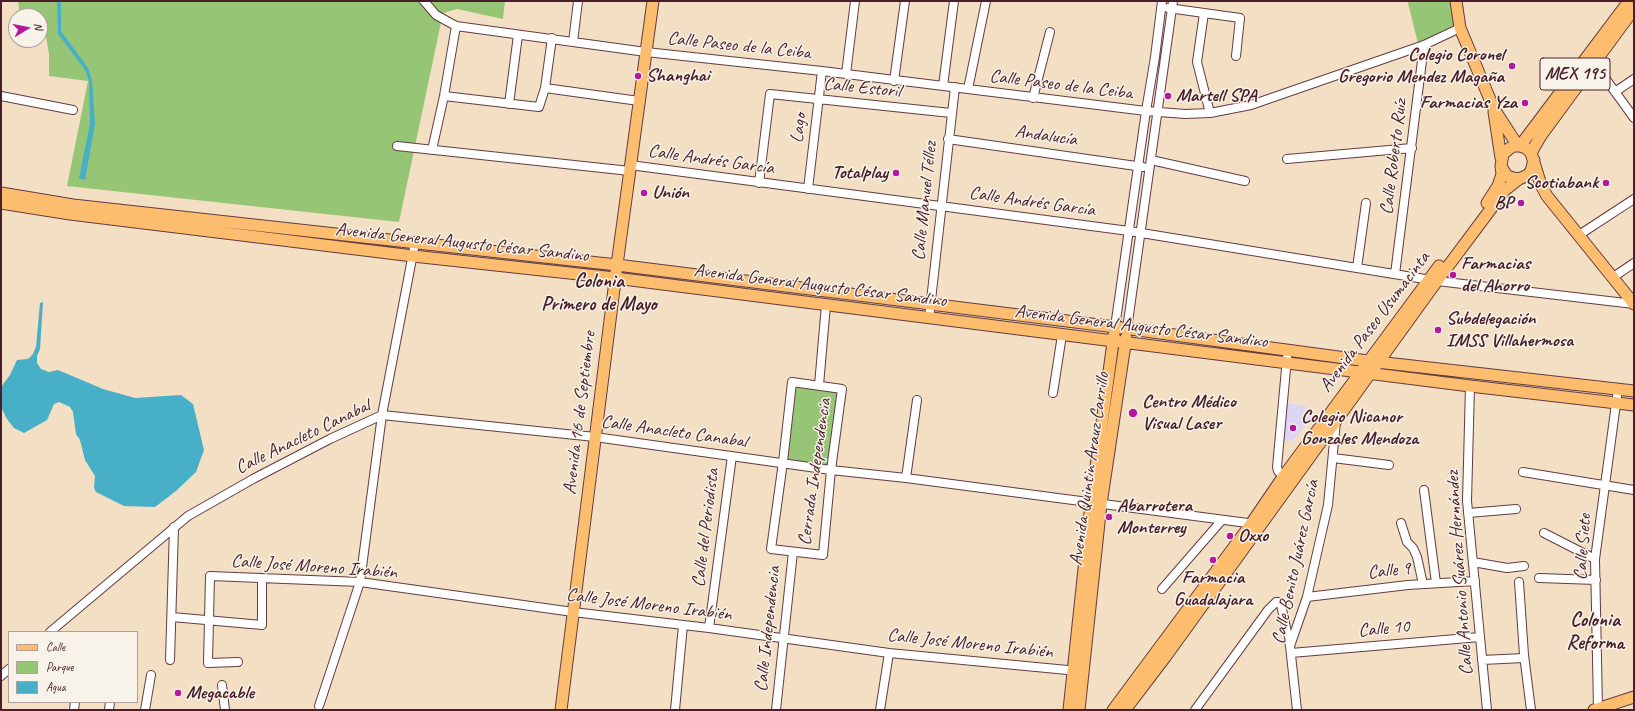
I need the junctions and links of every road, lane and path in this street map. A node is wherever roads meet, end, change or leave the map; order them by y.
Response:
1 (424, 1) edge
2 (578, 1) edge
3 (653, 1) edge
4 (855, 1) edge
5 (904, 1) edge
6 (954, 1) edge
7 (986, 1) edge
8 (1456, 1) edge
9 (1629, 1) edge
10 (1162, 4) edge
11 (1173, 5) edge
12 (1634, 9) edge
13 (1204, 13) junction
14 (456, 26) junction
15 (1460, 28) junction
16 (1050, 32) dead end
17 (518, 35) junction
18 (552, 38) junction
19 (573, 42) junction
20 (1424, 45) junction
21 (646, 52) junction
22 (1236, 56) dead end
23 (1592, 60) junction
24 (822, 71) junction
25 (846, 74) junction
26 (1634, 79) edge
27 (894, 81) junction
28 (943, 86) junction
29 (545, 88) junction
30 (954, 88) junction
31 (968, 89) junction
32 (1615, 92) junction
33 (1, 96) edge
34 (444, 96) junction
35 (1033, 98) junction
36 (819, 99) junction
37 (639, 101) junction
38 (509, 104) junction
39 (73, 110) dead end
40 (1494, 110) junction
41 (1146, 111) junction
42 (951, 113) junction
43 (1158, 113) junction
44 (1210, 113) junction
45 (1634, 118) edge
46 (948, 139) junction
47 (397, 146) dead end
48 (1519, 146) junction
49 (1412, 148) junction
50 (432, 150) junction
51 (1532, 157) junction
52 (1287, 159) dead end
53 (1501, 162) junction
54 (1151, 164) junction
55 (1139, 166) junction
56 (630, 168) junction
57 (1521, 178) junction
58 (1245, 181) dead end
59 (760, 183) junction
60 (808, 189) junction
61 (1, 193) edge
62 (1547, 196) junction
63 (1634, 199) edge
64 (1, 202) edge
65 (1366, 203) dead end
66 (941, 206) junction
67 (1129, 231) junction
68 (1140, 233) junction
69 (1579, 235) junction
70 (415, 243) junction
71 (413, 256) junction
72 (1634, 263) edge
73 (616, 265) junction
74 (1357, 268) junction
75 (1395, 274) junction
76 (615, 278) junction
77 (1612, 278) junction
78 (1433, 280) junction
79 (1634, 304) edge
80 (826, 305) junction
81 (930, 305) junction
82 (929, 318) junction
83 (1115, 327) junction
84 (1127, 329) junction
85 (1062, 335) junction
86 (1113, 342) junction
87 (1125, 343) junction
88 (1288, 350) junction
89 (1373, 362) junction
90 (1287, 363) junction
91 (1366, 373) junction
92 (819, 385) junction
93 (1470, 386) junction
94 (1618, 389) junction
95 (1634, 392) edge
96 (1053, 393) dead end
97 (917, 400) dead end
98 (1616, 402) junction
99 (1634, 404) edge
100 (382, 415) junction
101 (1336, 421) junction
102 (595, 437) junction
103 (732, 456) junction
104 (1333, 458) junction
105 (783, 462) junction
106 (1389, 465) dead end
107 (831, 470) junction
108 (1523, 472) dead end
109 (1283, 477) junction
110 (906, 478) junction
111 (1605, 486) junction
112 (1424, 490) dead end
113 (1634, 490) edge
114 (1096, 504) junction
115 (1516, 509) dead end
116 (1468, 513) junction
117 (1222, 520) junction
118 (1401, 523) dead end
119 (1256, 524) junction
120 (174, 528) junction
121 (1544, 534) dead end
122 (793, 552) junction
123 (1595, 559) junction
124 (1473, 562) junction
125 (1524, 566) dead end
126 (1539, 578) dead end
127 (262, 579) junction
128 (1596, 580) junction
129 (360, 582) junction
130 (1475, 582) junction
131 (1519, 582) dead end
132 (1436, 583) junction
133 (1423, 584) junction
134 (1162, 589) dead end
135 (1307, 597) junction
136 (574, 612) junction
137 (172, 618) junction
138 (208, 621) junction
139 (683, 625) junction
140 (709, 628) junction
141 (51, 631) edge
142 (1480, 637) junction
143 (783, 639) junction
144 (1291, 650) junction
145 (889, 653) junction
146 (1524, 658) junction
147 (170, 660) dead end
148 (1482, 660) junction
149 (238, 662) dead end
150 (1078, 671) junction
151 (150, 674) dead end
152 (222, 685) dead end
153 (1634, 697) edge
154 (320, 706) dead end
155 (1596, 709) edge
156 (145, 710) edge
157 (225, 710) edge
158 (561, 710) edge
159 (675, 710) edge
160 (776, 710) edge
161 (880, 710) edge
162 (1069, 710) edge
163 (1079, 710) edge
164 (1113, 710) edge
165 (1125, 710) edge
166 (1195, 710) edge
167 (1297, 710) edge
168 (1487, 710) edge
169 (1531, 710) edge

1 - 14 street
2 - 19 street
3 - 21 main road, Avenida 16 de Septiembre
4 - 25 street
5 - 27 street
6 - 28 street
7 - 31 street
8 - 15 main road
9 - 23 main road, Avenida Paseo Usumacinta / MEX 195
10 - 11 street
10 - 41 street
11 - 13 street
11 - 43 street, Avenida Quintin Arauz Carrillo
12 - 23 main road, Avenida Paseo Usumacinta / MEX 195
13 - 22 street
13 - 44 street
14 - 17 street, Calle Paseo de la Ceiba
14 - 34 street
15 - 20 street, Calle Paseo de la Ceiba
15 - 40 main road
16 - 35 street
17 - 18 street, Calle Paseo de la Ceiba
17 - 38 street
18 - 19 street, Calle Paseo de la Ceiba
18 - 29 street
19 - 21 street, Calle Paseo de la Ceiba
20 - 44 street, Calle Paseo de la Ceiba
20 - 49 street, Calle Roberto Ruíz
21 - 24 street, Calle Paseo de la Ceiba
21 - 37 main road, Avenida 16 de Septiembre
23 - 32 street
23 - 48 main road, Avenida Paseo Usumacinta / MEX 195
23 - 51 main road, Avenida Paseo Usumacinta / MEX 195
24 - 25 street, Calle Paseo de la Ceiba
24 - 36 street, Lago
25 - 27 street, Calle Paseo de la Ceiba
26 - 32 street
27 - 28 street, Calle Paseo de la Ceiba
28 - 30 street, Calle Paseo de la Ceiba
29 - 37 street
29 - 38 street
30 - 31 street, Calle Paseo de la Ceiba
30 - 42 street, Calle Manuel Téllez
31 - 35 street, Calle Paseo de la Ceiba
32 - 45 street
33 - 39 street
34 - 38 street
34 - 50 street
35 - 41 street, Calle Paseo de la Ceiba
36 - 42 street, Calle Estoril
36 - 59 street, Calle Estoril
36 - 60 street, Lago
37 - 56 main road, Avenida 16 de Septiembre
40 - 48 main road
40 - 53 main road
41 - 43 street, Calle Paseo de la Ceiba
41 - 55 street
42 - 46 street, Calle Manuel Téllez
43 - 44 street, Calle Paseo de la Ceiba
43 - 54 street, Avenida Quintin Arauz Carrillo
46 - 55 street, Andalucía
46 - 66 street, Calle Manuel Téllez
47 - 50 street, Calle Andrés García
48 - 51 main road
48 - 53 main road, Avenida Paseo Usumacinta
49 - 52 street
49 - 75 street, Calle Roberto Ruíz
50 - 56 street, Calle Andrés García
51 - 57 main road, Avenida Paseo Usumacinta
51 - 62 main road
53 - 57 main road
53 - 78 main road, Avenida Paseo Usumacinta
54 - 55 street, Andalucía
54 - 58 street, Andalucía
54 - 68 street, Avenida Quintin Arauz Carrillo
55 - 67 street
56 - 59 street, Calle Andrés García
56 - 73 main road, Avenida 16 de Septiembre
57 - 62 main road
57 - 78 main road, Avenida Paseo Usumacinta
59 - 60 street, Calle Andrés García
60 - 66 street, Calle Andrés García
61 - 70 main road, Avenida General Augusto César Sandino
62 - 69 main road
63 - 69 street
64 - 71 main road, Avenida General Augusto César Sandino
65 - 74 street
66 - 67 street, Calle Andrés García
66 - 81 street, Calle Manuel Téllez
67 - 68 street, Calle Andrés García
67 - 83 street
68 - 74 street, Calle Andrés García
68 - 84 street, Avenida Quintin Arauz Carrillo
69 - 77 main road
70 - 71 street
70 - 73 main road, Avenida General Augusto César Sandino
71 - 76 main road, Avenida General Augusto César Sandino
71 - 100 street
72 - 77 street
73 - 76 main road, Avenida 16 de Septiembre
73 - 81 main road, Avenida General Augusto César Sandino
74 - 75 street, Calle Andrés García
75 - 78 street, Calle Andrés García
76 - 80 main road, Avenida General Augusto César Sandino
76 - 102 main road, Avenida 16 de Septiembre
77 - 79 main road
78 - 79 street, Calle Andrés García
78 - 89 main road, Avenida Paseo Usumacinta
80 - 82 main road, Avenida General Augusto César Sandino
80 - 92 street
81 - 82 street, Calle Manuel Téllez
81 - 83 main road, Avenida General Augusto César Sandino
82 - 85 main road, Avenida General Augusto César Sandino
83 - 84 main road, Avenida General Augusto César Sandino
83 - 86 main road, Avenida Quintin Arauz Carrillo
84 - 87 main road, Avenida Quintin Arauz Carrillo
84 - 88 main road, Avenida General Augusto César Sandino
85 - 86 main road, Avenida General Augusto César Sandino
85 - 96 street
86 - 87 main road, Avenida General Augusto César Sandino
86 - 114 main road, Avenida Quintin Arauz Carrillo
87 - 90 main road, Avenida General Augusto César Sandino
87 - 114 main road, Avenida Quintin Arauz Carrillo
88 - 89 main road, Avenida General Augusto César Sandino
88 - 90 street
89 - 91 main road, Avenida Paseo Usumacinta
89 - 94 main road, Avenida General Augusto César Sandino
90 - 91 main road, Avenida General Augusto César Sandino
90 - 109 street
91 - 93 main road, Avenida General Augusto César Sandino
91 - 101 main road, Avenida Paseo Usumacinta
91 - 109 main road, Avenida Paseo Usumacinta
92 - 105 street
92 - 107 street, Cerrada Independencia
93 - 98 main road, Avenida General Augusto César Sandino
93 - 116 street, Calle Antonio Suárez Hernández
94 - 95 main road, Avenida General Augusto César Sandino
94 - 98 street, Calle Siete
97 - 110 street
98 - 99 main road, Avenida General Augusto César Sandino
98 - 111 street, Calle Siete
100 - 102 street, Calle Anacleto Canabal
100 - 120 street, Calle Anacleto Canabal
100 - 129 street
101 - 104 street, Calle Benito Juárez García
101 - 119 main road, Avenida Paseo Usumacinta
102 - 103 street, Calle Anacleto Canabal
102 - 136 main road, Avenida 16 de Septiembre
103 - 105 street, Calle Anacleto Canabal
103 - 140 street, Calle del Periodista
104 - 106 street
104 - 135 street, Calle Benito Juárez García
105 - 107 street, Calle Anacleto Canabal
105 - 122 street
107 - 110 street, Calle Anacleto Canabal
107 - 122 street, Cerrada Independencia
108 - 111 street
109 - 119 main road, Avenida Paseo Usumacinta
110 - 114 street, Calle Anacleto Canabal
111 - 113 street
111 - 123 street, Calle Siete
112 - 132 street
114 - 117 street, Calle Anacleto Canabal
114 - 150 main road, Avenida Quintin Arauz Carrillo
115 - 116 street
116 - 124 street, Calle Antonio Suárez Hernández
117 - 119 street, Calle Anacleto Canabal
117 - 134 street
118 - 133 street
119 - 164 main road, Avenida Paseo Usumacinta
119 - 165 main road, Avenida Paseo Usumacinta
120 - 137 street
120 - 141 street, Calle Anacleto Canabal
121 - 123 street
122 - 143 street, Calle Independencia
123 - 128 street, Calle Siete
124 - 125 street
124 - 130 street, Calle Antonio Suárez Hernández
126 - 128 street
127 - 129 street, Calle José Moreno Irabién
127 - 138 street, Calle José Moreno Irabién
127 - 138 street
128 - 155 street, Calle Siete
129 - 136 street, Calle José Moreno Irabién
129 - 154 street
130 - 132 street, Calle 9
130 - 142 street, Calle Antonio Suárez Hernández
131 - 146 street
132 - 133 street, Calle 9
133 - 135 street, Calle 9
135 - 144 street, Calle Benito Juárez García
136 - 139 street, Calle José Moreno Irabién
136 - 158 main road, Avenida 16 de Septiembre
137 - 138 street
137 - 147 street
138 - 149 street
139 - 140 street, Calle José Moreno Irabién
139 - 159 street
140 - 143 street, Calle José Moreno Irabién
142 - 144 street, Calle 10
142 - 148 street, Calle Antonio Suárez Hernández
143 - 145 street, Calle José Moreno Irabién
143 - 160 street, Calle Independencia
144 - 166 street
144 - 167 street, Calle Benito Juárez García
145 - 150 street, Calle José Moreno Irabién
145 - 161 street
146 - 148 street
146 - 169 street
148 - 168 street, Calle Antonio Suárez Hernández
150 - 162 main road, Avenida Quintin Arauz Carrillo
150 - 163 main road, Avenida Quintin Arauz Carrillo
151 - 156 street
152 - 157 street
153 - 155 main road

